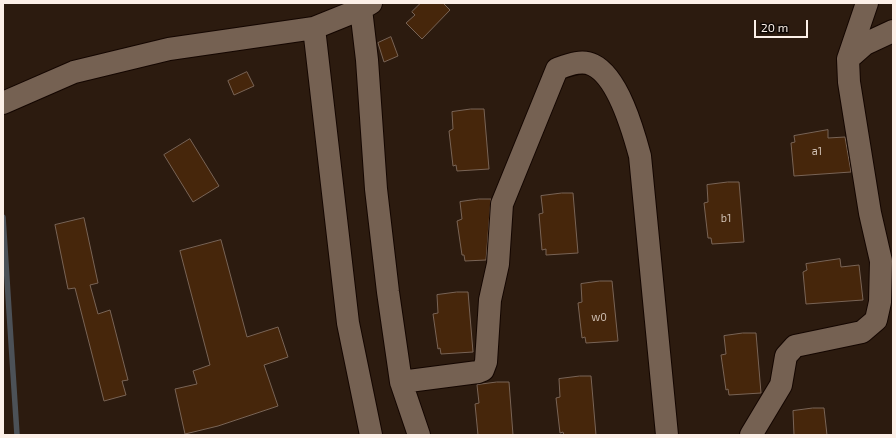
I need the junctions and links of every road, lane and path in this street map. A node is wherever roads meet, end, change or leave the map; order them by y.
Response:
1 (867, 3) edge
2 (366, 6) edge
3 (893, 22) edge
4 (314, 28) junction
5 (893, 31) edge
6 (865, 44) junction
7 (848, 59) junction
8 (3, 103) edge
9 (887, 261) edge
10 (401, 382) junction
11 (371, 435) edge
12 (419, 435) edge
13 (667, 435) edge
14 (751, 435) edge

1 - 7 street
2 - 4 street
2 - 10 street
3 - 6 street
4 - 8 street
4 - 11 street
5 - 6 street
6 - 7 street
7 - 9 street
9 - 14 street
10 - 12 street
10 - 13 street

